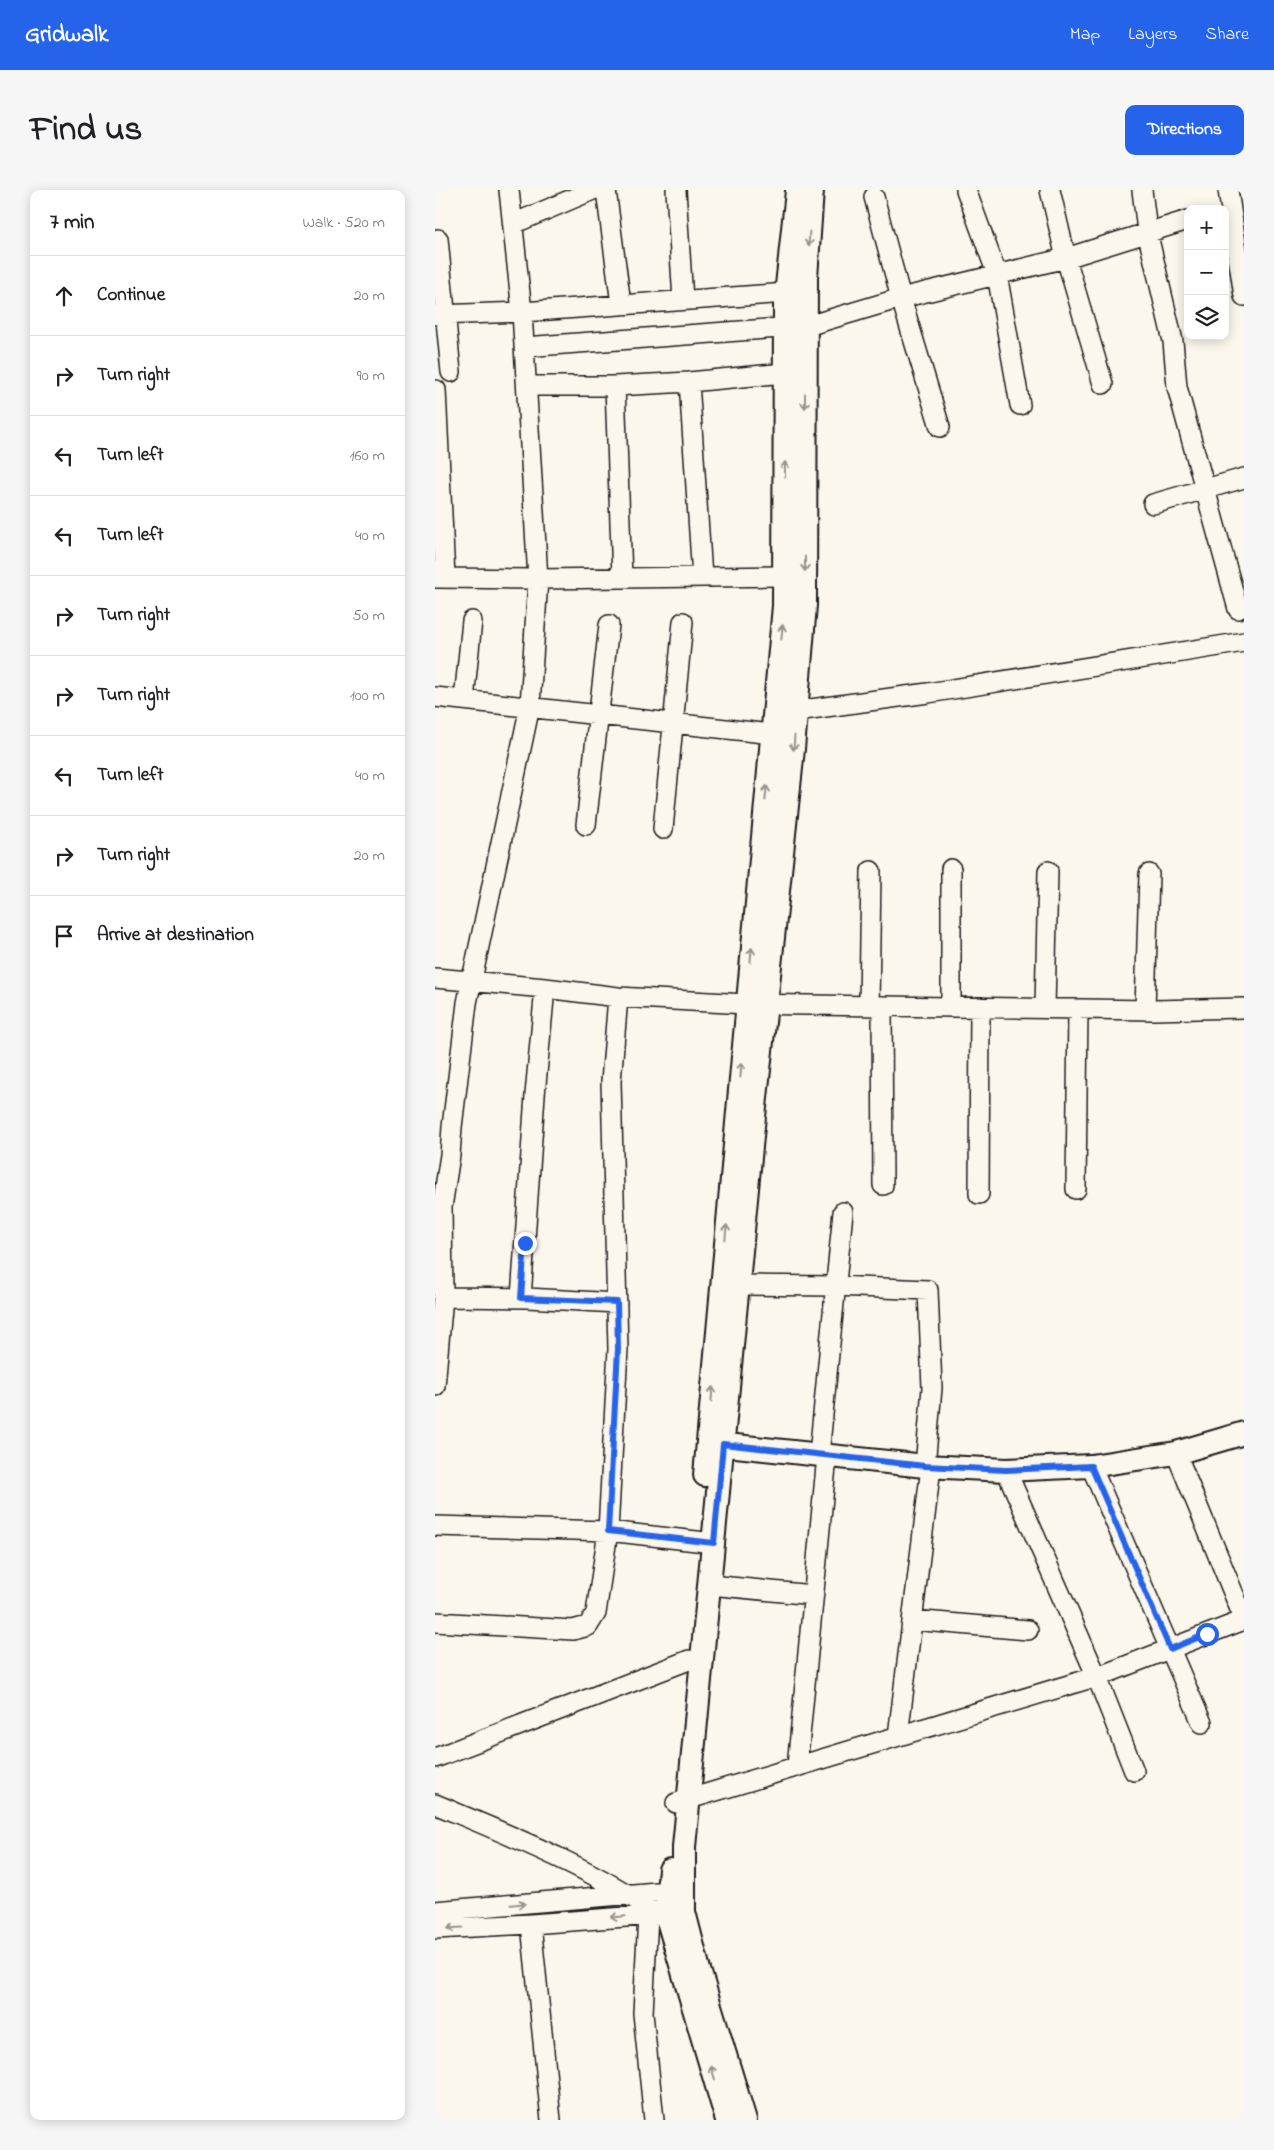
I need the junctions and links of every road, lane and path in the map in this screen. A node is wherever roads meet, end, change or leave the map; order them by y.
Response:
1 (509, 190) edge
2 (593, 190) edge
3 (606, 190) edge
4 (676, 190) edge
5 (797, 190) edge
6 (812, 190) edge
7 (966, 190) edge
8 (1050, 190) edge
9 (1142, 190) edge
10 (875, 197) dead end
11 (1232, 203) edge
12 (1184, 221) edge
13 (513, 224) junction
14 (1147, 231) junction
15 (439, 239) dead end
16 (1066, 258) junction
17 (997, 274) junction
18 (797, 292) junction
19 (1244, 296) edge
20 (901, 298) junction
21 (683, 300) junction
22 (621, 304) junction
23 (522, 312) junction
24 (441, 315) edge
25 (807, 326) junction
26 (785, 329) junction
27 (525, 347) junction
28 (451, 372) dead end
29 (785, 373) junction
30 (689, 382) junction
31 (1103, 384) dead end
32 (527, 386) junction
33 (615, 386) junction
34 (436, 390) dead end
35 (1020, 405) dead end
36 (940, 428) dead end
37 (1244, 478) edge
38 (1205, 488) junction
39 (1153, 504) dead end
40 (702, 576) junction
41 (784, 576) junction
42 (440, 578) edge
43 (622, 578) junction
44 (538, 579) junction
45 (1237, 610) dead end
46 (472, 621) dead end
47 (683, 622) dead end
48 (609, 624) dead end
49 (1244, 642) edge
50 (435, 697) edge
51 (464, 700) junction
52 (530, 706) junction
53 (796, 711) junction
54 (599, 714) junction
55 (673, 723) junction
56 (772, 734) junction
57 (586, 825) dead end
58 (663, 829) dead end
59 (951, 869) dead end
60 (871, 871) dead end
61 (1048, 871) dead end
62 (1149, 874) dead end
63 (435, 978) edge
64 (472, 982) junction
65 (545, 988) junction
66 (618, 998) junction
67 (757, 1003) junction
68 (875, 1006) junction
69 (951, 1007) junction
70 (980, 1007) junction
71 (1045, 1008) junction
72 (1244, 1008) edge
73 (1078, 1009) junction
74 (1145, 1010) junction
75 (883, 1185) dead end
76 (1076, 1189) dead end
77 (979, 1194) dead end
78 (439, 1207) edge
79 (843, 1212) dead end
80 (739, 1285) junction
81 (835, 1286) junction
82 (443, 1297) junction
83 (521, 1298) junction
84 (617, 1302) junction
85 (435, 1386) edge
86 (1244, 1432) edge
87 (715, 1443) junction
88 (1176, 1453) junction
89 (823, 1455) junction
90 (928, 1466) junction
91 (1091, 1466) junction
92 (1006, 1470) junction
93 (435, 1526) edge
94 (608, 1531) junction
95 (707, 1542) junction
96 (710, 1585) junction
97 (813, 1595) junction
98 (1244, 1619) edge
99 (913, 1620) junction
100 (435, 1622) edge
101 (1028, 1630) dead end
102 (1170, 1649) junction
103 (689, 1660) junction
104 (1097, 1677) junction
105 (1202, 1723) dead end
106 (898, 1736) junction
107 (435, 1758) edge
108 (797, 1767) junction
109 (1134, 1771) dead end
110 (682, 1801) junction
111 (435, 1804) edge
112 (630, 1895) junction
113 (668, 1906) junction
114 (435, 1911) edge
115 (531, 1924) junction
116 (435, 1929) edge
117 (551, 2120) edge
118 (654, 2120) edge
119 (727, 2120) edge
120 (745, 2120) edge

1 - 13 street
2 - 13 street
3 - 22 street
4 - 21 street
5 - 18 street
6 -> 18 street
7 - 17 street
8 - 16 street
9 - 14 street
10 - 20 street
11 - 19 street
12 - 14 street
13 - 23 street
14 - 16 street
14 - 38 street
15 - 24 street
16 - 17 street
16 - 31 street
17 - 20 street
17 - 35 street
18 - 21 street
18 - 25 street
18 - 26 street
20 - 25 street
20 - 36 street
21 - 22 street
22 - 23 street
23 - 24 street
23 - 27 street
24 - 28 street
25 - 26 street
25 -> 53 street
26 - 27 street
26 - 29 street
27 - 32 street
29 - 30 street
41 -> 29 street
30 - 33 street
30 - 40 street
32 - 33 street
32 - 44 street
33 - 43 street
34 - 42 street
37 - 38 street
38 - 39 street
38 - 45 street
40 - 41 street
40 - 43 street
56 -> 41 street
42 - 44 street
43 - 44 street
44 - 52 street
46 - 51 street
47 - 55 street
48 - 54 street
49 - 53 street
50 - 51 street
51 - 52 street
52 - 54 street
52 - 64 street
53 -> 67 street
54 - 55 street
54 - 57 street
55 - 56 street
55 - 58 street
67 -> 56 street
59 - 69 street
60 - 68 street
61 - 71 street
62 - 74 street
63 - 64 street
64 - 65 street
64 - 78 street
65 - 66 street
65 - 83 street
66 - 67 street
66 - 84 street
67 - 68 street
67 - 80 street
87 -> 67 street
68 - 69 street
68 - 75 street
69 - 70 street
70 - 71 street
70 - 77 street
71 - 73 street
72 - 74 street
73 - 74 street
73 - 76 street
78 - 82 street
79 - 81 street
80 - 81 street
80 - 87 street
81 - 89 street
81 - 90 street
82 - 83 street
82 - 85 street
83 - 84 street
84 - 94 street
86 - 88 street
87 - 89 street
87 - 95 street
88 - 91 street
88 - 98 street
89 - 90 street
89 - 97 street
90 - 92 street
90 - 99 street
91 - 92 street
91 - 102 street
92 - 104 street
93 - 94 street
94 - 95 street
94 - 100 street
95 - 96 street
95 - 103 street
96 - 97 street
96 - 110 street
97 - 108 street
98 - 102 street
99 - 101 street
99 - 106 street
102 - 104 street
102 - 105 street
103 - 107 street
103 - 110 street
104 - 106 street
104 - 109 street
106 - 108 street
108 - 110 street
110 - 113 street
111 - 112 street
112 - 113 street
114 -> 112 street
113 -> 115 street
113 - 118 street
119 -> 113 street
113 - 120 street
115 -> 116 street
115 - 117 street

